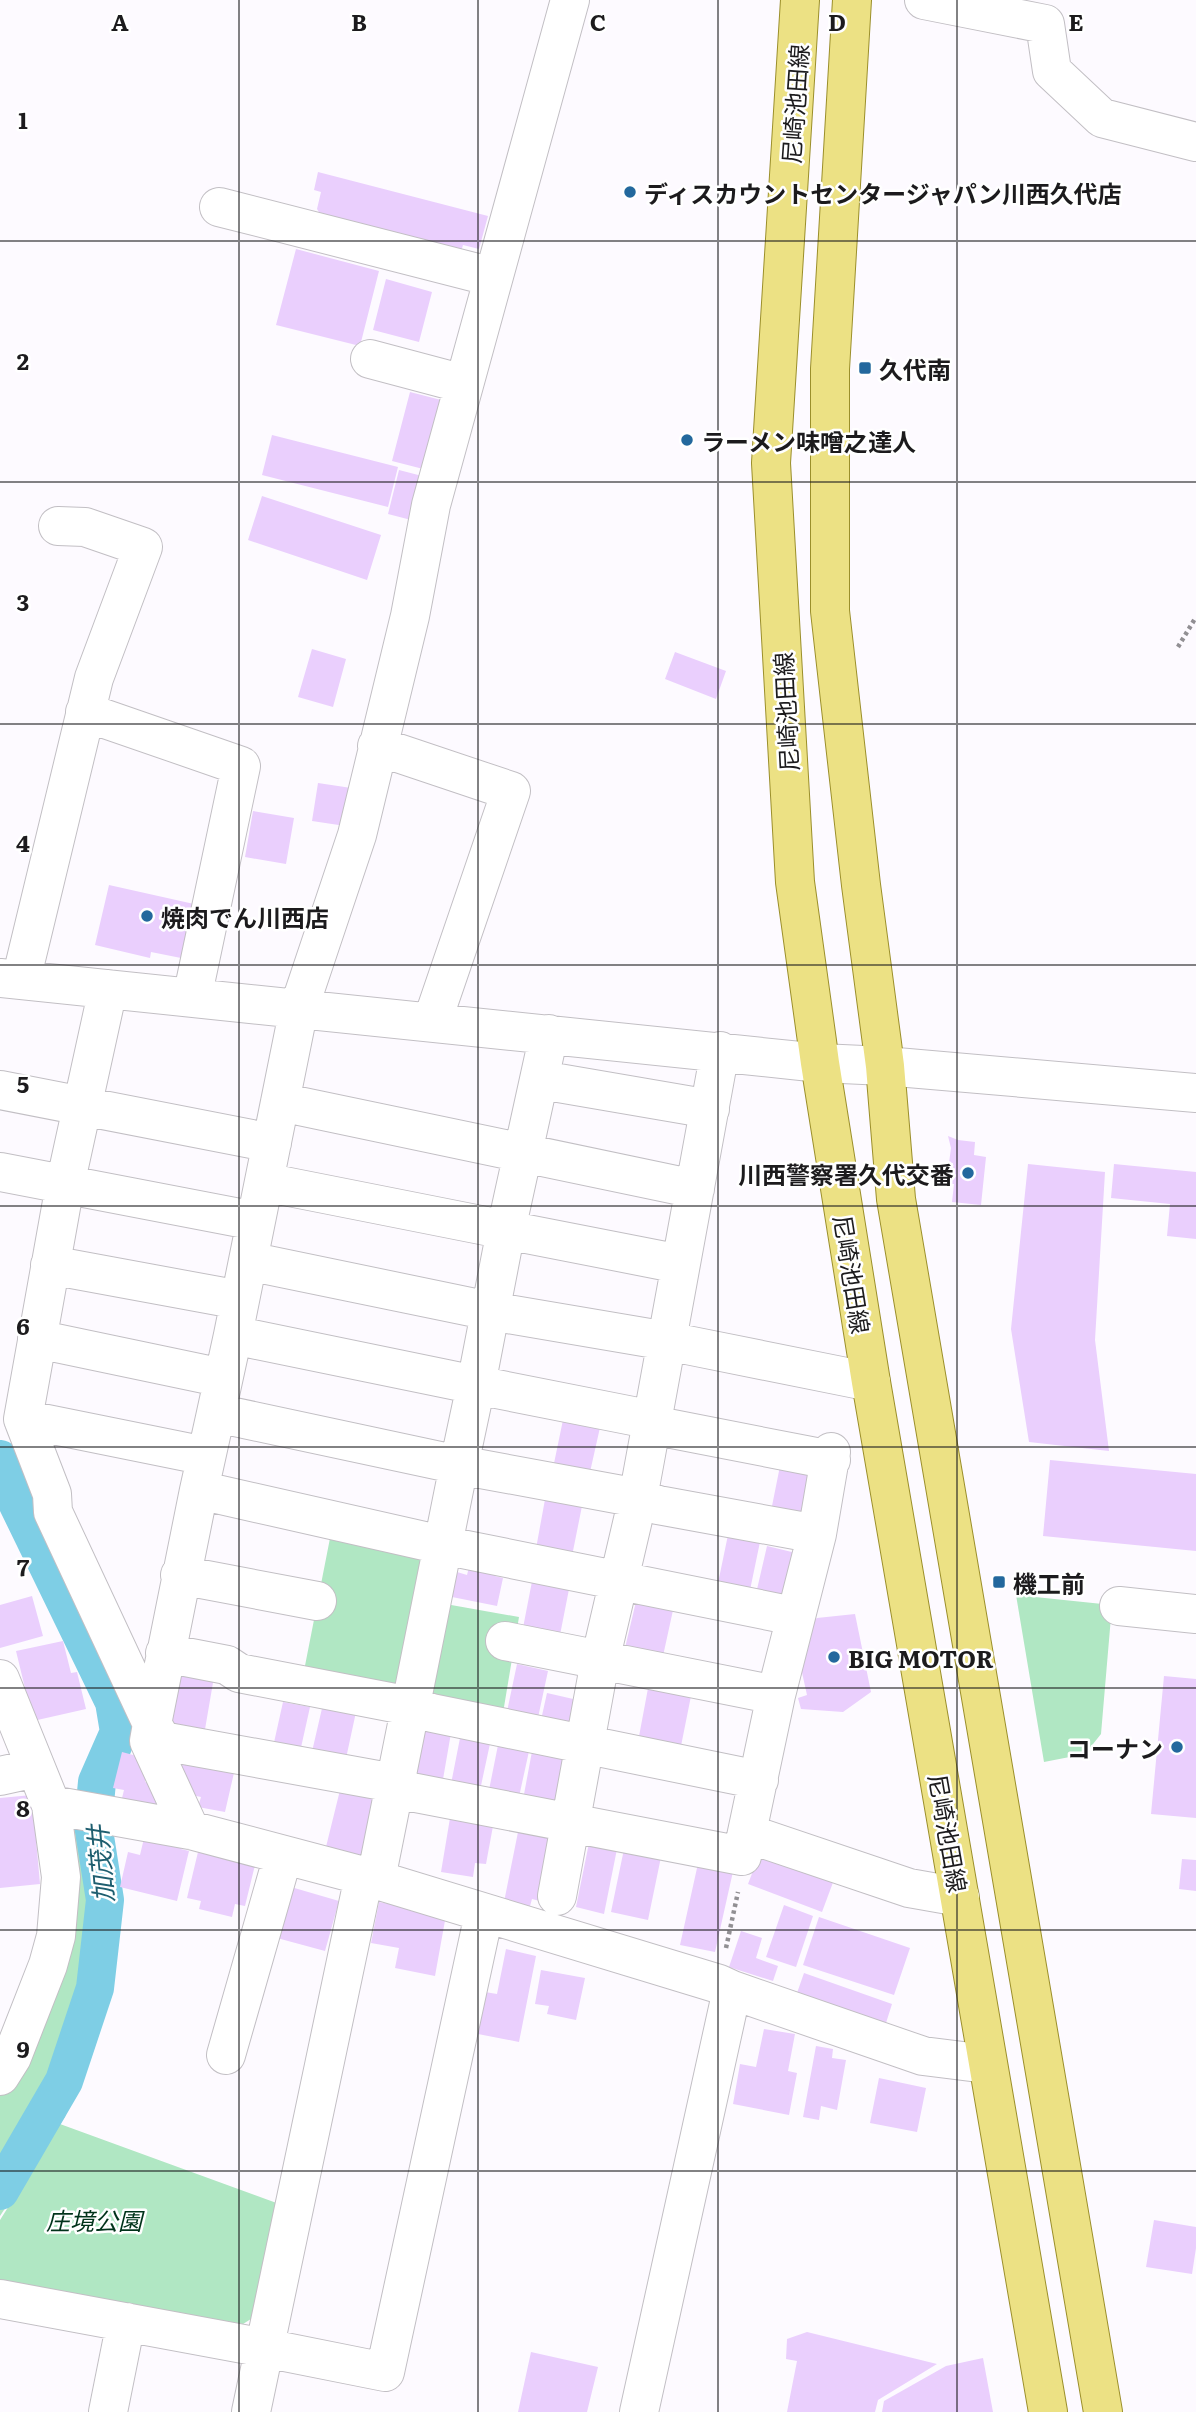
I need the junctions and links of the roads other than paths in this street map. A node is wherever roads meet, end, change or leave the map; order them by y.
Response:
1 (570, 0) edge
2 (800, 0) edge
3 (852, 0) edge
4 (924, 0) edge
5 (1196, 142) edge
6 (219, 207) dead end
7 (493, 277) junction
8 (370, 359) dead end
9 (464, 384) junction
10 (58, 526) dead end
11 (85, 712) junction
12 (377, 746) junction
13 (10, 979) edge
14 (108, 989) junction
15 (192, 998) junction
16 (299, 1008) junction
17 (432, 1022) junction
18 (549, 1034) junction
19 (720, 1051) junction
20 (820, 1063) junction
21 (885, 1066) junction
22 (541, 1080) junction
23 (0, 1090) edge
24 (1196, 1093) edge
25 (280, 1102) junction
26 (81, 1107) junction
27 (710, 1109) junction
28 (272, 1143) junction
29 (524, 1152) junction
30 (0, 1172) edge
31 (264, 1182) junction
32 (65, 1185) junction
33 (695, 1189) junction
34 (256, 1221) junction
35 (506, 1230) junction
36 (248, 1261) junction
37 (680, 1264) junction
38 (50, 1265) junction
39 (489, 1311) junction
40 (236, 1318) junction
41 (37, 1339) junction
42 (667, 1341) junction
43 (871, 1382) junction
44 (476, 1385) junction
45 (219, 1396) junction
46 (23, 1419) junction
47 (653, 1420) junction
48 (459, 1465) junction
49 (202, 1473) junction
50 (638, 1498) junction
51 (817, 1534) junction
52 (442, 1545) junction
53 (180, 1575) junction
54 (618, 1580) junction
55 (317, 1601) dead end
56 (1119, 1606) dead end
57 (1196, 1614) edge
58 (794, 1616) junction
59 (505, 1641) dead end
60 (165, 1653) junction
61 (600, 1661) junction
62 (0, 1682) edge
63 (776, 1695) junction
64 (410, 1706) junction
65 (152, 1724) junction
66 (586, 1743) junction
67 (18, 1772) edge
68 (759, 1780) junction
69 (394, 1783) junction
70 (51, 1805) junction
71 (570, 1824) junction
72 (190, 1830) junction
73 (746, 1845) junction
74 (283, 1856) junction
75 (364, 1877) junction
76 (557, 1896) dead end
77 (960, 1897) junction
78 (484, 1914) junction
79 (725, 1987) junction
80 (226, 2054) dead end
81 (988, 2064) junction
82 (0, 2076) edge
83 (0, 2299) edge
84 (126, 2322) junction
85 (265, 2348) junction
86 (108, 2412) edge
87 (251, 2412) edge
88 (639, 2412) edge
89 (1048, 2412) edge
90 (1103, 2412) edge

1 - 7 street
2 - 20 main road, 尼崎池田線
3 - 21 main road
4 - 5 street
6 - 7 street
7 - 9 street
8 - 9 street
9 - 12 street
10 - 11 street
11 - 13 street
11 - 15 street
12 - 16 street
12 - 17 street
13 - 14 street
14 - 15 street
14 - 26 street
15 - 16 street
16 - 17 street
16 - 25 street
17 - 18 street
18 - 19 street
18 - 22 street
19 - 20 street
19 - 27 street
20 - 21 street
20 - 43 main road, 尼崎池田線
21 - 24 street
21 - 90 main road
22 - 27 street
22 - 29 street
23 - 26 street
25 - 28 street
25 - 29 street
26 - 28 street
26 - 32 street
27 - 33 street
28 - 31 street
29 - 33 street
29 - 35 street
30 - 32 street
31 - 34 street
31 - 35 street
32 - 34 street
32 - 38 street
33 - 37 street
34 - 36 street
35 - 37 street
35 - 39 street
36 - 39 street
36 - 40 street
37 - 42 street
38 - 40 street
38 - 41 street
39 - 42 street
39 - 44 street
40 - 44 street
40 - 45 street
41 - 45 street
41 - 46 street
42 - 43 street
42 - 47 street
43 - 77 main road, 尼崎池田線
44 - 47 street
44 - 48 street
45 - 48 street
45 - 49 street
46 - 49 street
46 - 65 street
47 - 50 street
47 - 51 street
48 - 50 street
48 - 52 street
49 - 52 street
49 - 53 street
50 - 51 street
50 - 54 street
51 - 58 street
52 - 54 street
52 - 64 street
53 - 55 street
53 - 60 street
54 - 58 street
54 - 61 street
56 - 57 street
58 - 63 street
59 - 61 street
60 - 64 street
60 - 65 street
61 - 63 street
61 - 66 street
62 - 67 street
63 - 68 street
64 - 66 street
64 - 69 street
65 - 69 street
65 - 72 street
66 - 68 street
66 - 71 street
67 - 70 street
68 - 73 street
69 - 71 street
69 - 75 street
70 - 72 street
70 - 82 street
71 - 73 street
71 - 76 street
72 - 74 street
73 - 77 street
74 - 75 street
74 - 80 street
75 - 78 street
75 - 85 street
77 - 81 main road, 尼崎池田線
78 - 79 street
78 - 85 street
79 - 81 street
79 - 88 street
81 - 89 main road, 尼崎池田線
83 - 84 street
84 - 85 street
84 - 86 street
85 - 87 street

